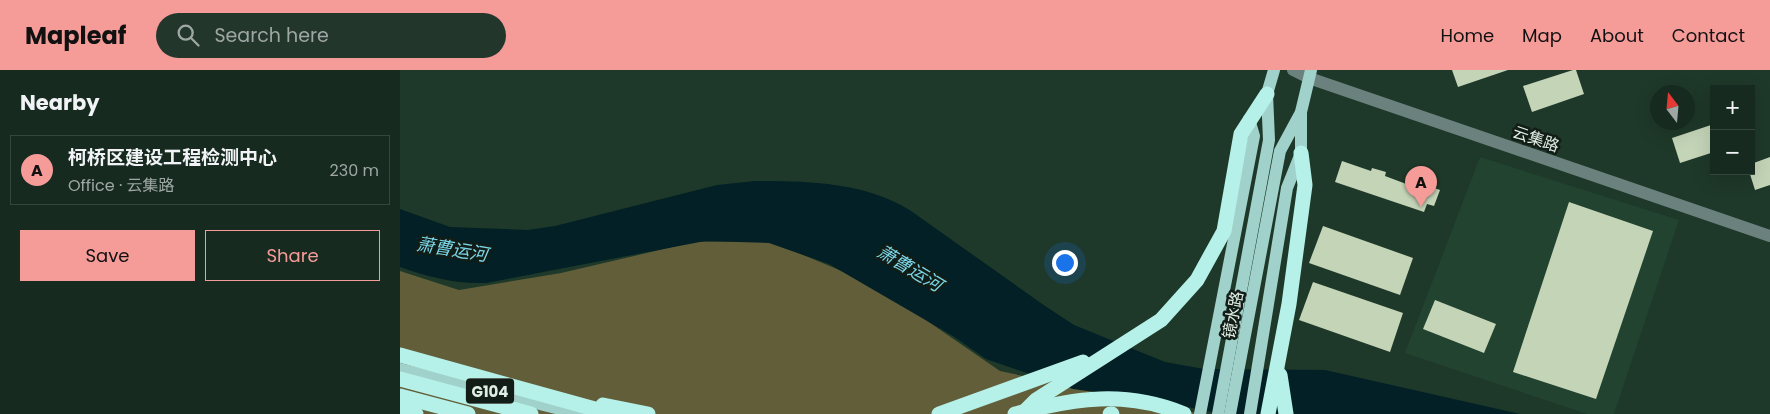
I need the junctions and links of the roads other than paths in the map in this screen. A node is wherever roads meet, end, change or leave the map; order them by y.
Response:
1 (1274, 70) edge
2 (1292, 70) edge
3 (1310, 74) edge
4 (1267, 94) junction
5 (1301, 112) junction
6 (1249, 119) junction
7 (1301, 153) junction
8 (1262, 221) junction
9 (1770, 236) edge
10 (1113, 351) junction
11 (400, 355) edge
12 (1278, 361) junction
13 (400, 369) edge
14 (400, 379) edge
15 (540, 393) junction
16 (400, 396) edge
17 (400, 404) edge
18 (400, 408) edge
19 (416, 414) edge
20 (440, 414) edge
21 (468, 414) edge
22 (531, 414) edge
23 (580, 414) edge
24 (614, 414) edge
25 (648, 414) edge
26 (939, 414) edge
27 (1015, 414) edge
28 (1022, 414) edge
29 (1184, 414) edge
30 (1200, 414) edge
31 (1218, 414) edge
32 (1230, 414) edge
33 (1250, 414) edge
34 (1268, 414) edge
35 (1286, 414) edge

1 - 4 main road
2 - 3 street, 云集路
3 - 5 main road
3 - 9 street, 云集路
4 - 6 highway
4 - 8 main road
5 - 7 main road
5 - 8 main road
6 - 10 highway
6 - 30 main road
7 - 12 highway
7 - 33 main road
8 - 31 main road
8 - 32 main road, 镜水路
10 - 26 highway
10 - 28 highway
11 - 15 highway
12 - 34 highway
12 - 35 highway
13 - 23 main road, G104
14 - 22 highway
15 - 24 highway
15 - 25 highway
16 - 21 highway
17 - 20 main road
18 - 19 highway
27 - 29 highway, bridge

